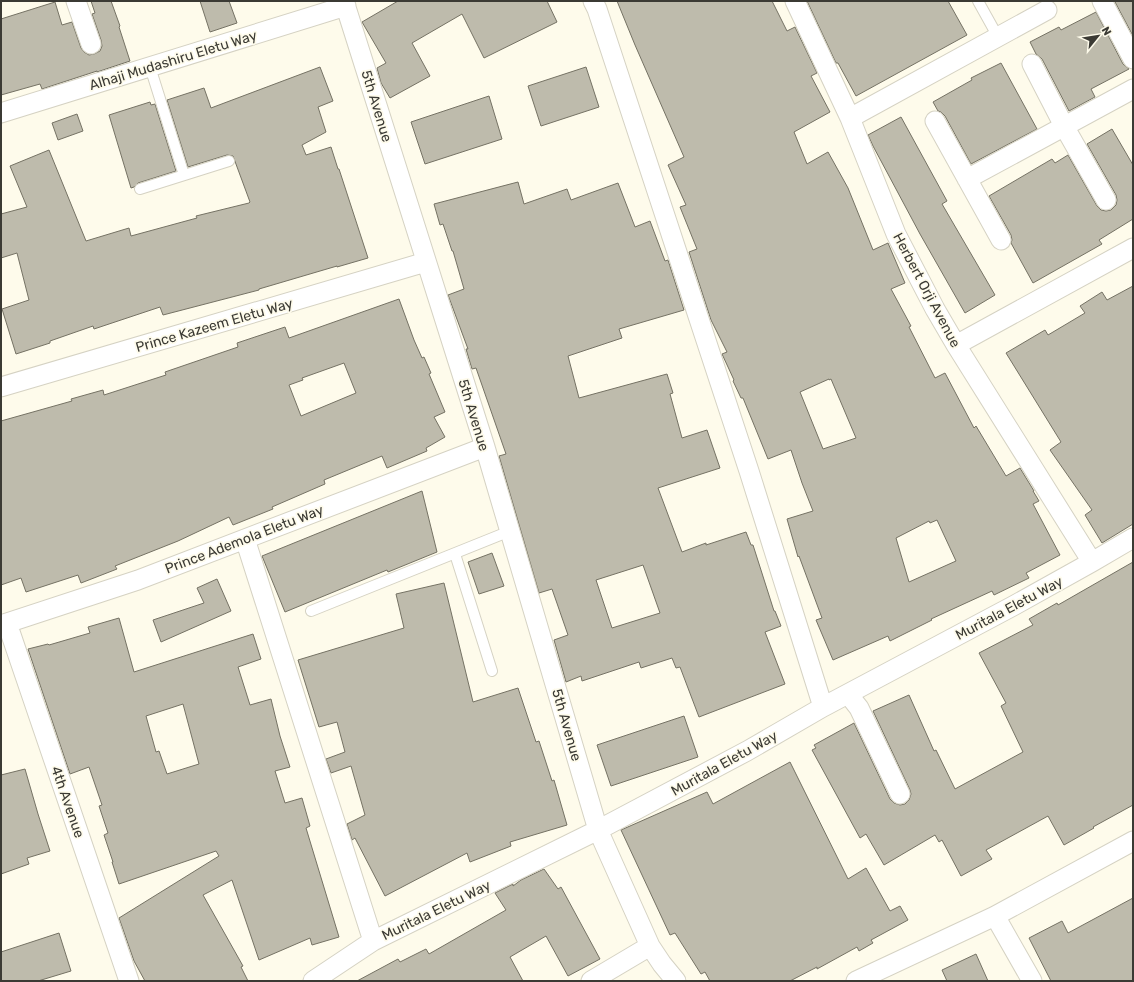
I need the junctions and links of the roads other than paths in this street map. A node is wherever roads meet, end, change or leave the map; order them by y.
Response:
1 (76, 1) edge
2 (795, 1) edge
3 (978, 1) edge
4 (1102, 1) edge
5 (345, 4) edge
6 (595, 5) edge
7 (1047, 10) dead end
8 (998, 37) junction
9 (91, 44) dead end
10 (1133, 59) edge
11 (1032, 64) dead end
12 (150, 67) junction
13 (1133, 89) edge
14 (1, 113) edge
15 (850, 118) junction
16 (935, 121) dead end
17 (1064, 126) junction
18 (228, 161) dead end
19 (184, 175) junction
20 (967, 179) junction
21 (140, 189) dead end
22 (1106, 200) dead end
23 (1001, 240) dead end
24 (1133, 248) edge
25 (426, 262) junction
26 (956, 345) junction
27 (1, 387) edge
28 (485, 447) junction
29 (510, 532) junction
30 (1133, 538) edge
31 (245, 539) junction
32 (455, 554) junction
33 (1092, 562) junction
34 (311, 611) dead end
35 (4, 624) edge
36 (492, 672) dead end
37 (848, 694) junction
38 (823, 707) junction
39 (900, 794) dead end
40 (598, 830) junction
41 (1133, 842) edge
42 (995, 916) junction
43 (373, 941) junction
44 (650, 946) junction
45 (129, 981) edge
46 (313, 981) edge
47 (591, 981) edge
48 (676, 981) edge
49 (856, 981) edge
50 (1032, 981) edge

1 - 9 street
2 - 15 street, Herbert Orji Avenue
3 - 8 lane
4 - 10 street
5 - 12 street, Alhaji Mudashiru Eletu Way
5 - 25 street, 5th Avenue
6 - 38 street
7 - 8 street
8 - 15 street
11 - 17 street
12 - 14 street, Alhaji Mudashiru Eletu Way
12 - 19 lane
13 - 17 street
15 - 26 street, Herbert Orji Avenue
16 - 20 street
17 - 20 street
17 - 22 street
18 - 19 lane
19 - 21 lane
20 - 23 street
24 - 26 street
25 - 27 street, Prince Kazeem Eletu Way
25 - 28 street, 5th Avenue
26 - 33 street, Herbert Orji Avenue
28 - 29 street, 5th Avenue
28 - 31 street, Prince Ademola Eletu Way
29 - 32 lane
29 - 40 street, 5th Avenue
30 - 33 street, Muritala Eletu Way
31 - 35 street, Prince Ademola Eletu Way
31 - 43 street
32 - 34 lane
32 - 36 lane
33 - 37 street, Muritala Eletu Way
35 - 45 street, 4th Avenue
37 - 38 street, Muritala Eletu Way
37 - 39 street
38 - 40 street, Muritala Eletu Way
40 - 43 street, Muritala Eletu Way
40 - 44 street, 5th Avenue
41 - 42 street
42 - 49 street
42 - 50 street
43 - 46 street, Muritala Eletu Way
44 - 47 street
44 - 48 street, 5th Avenue

